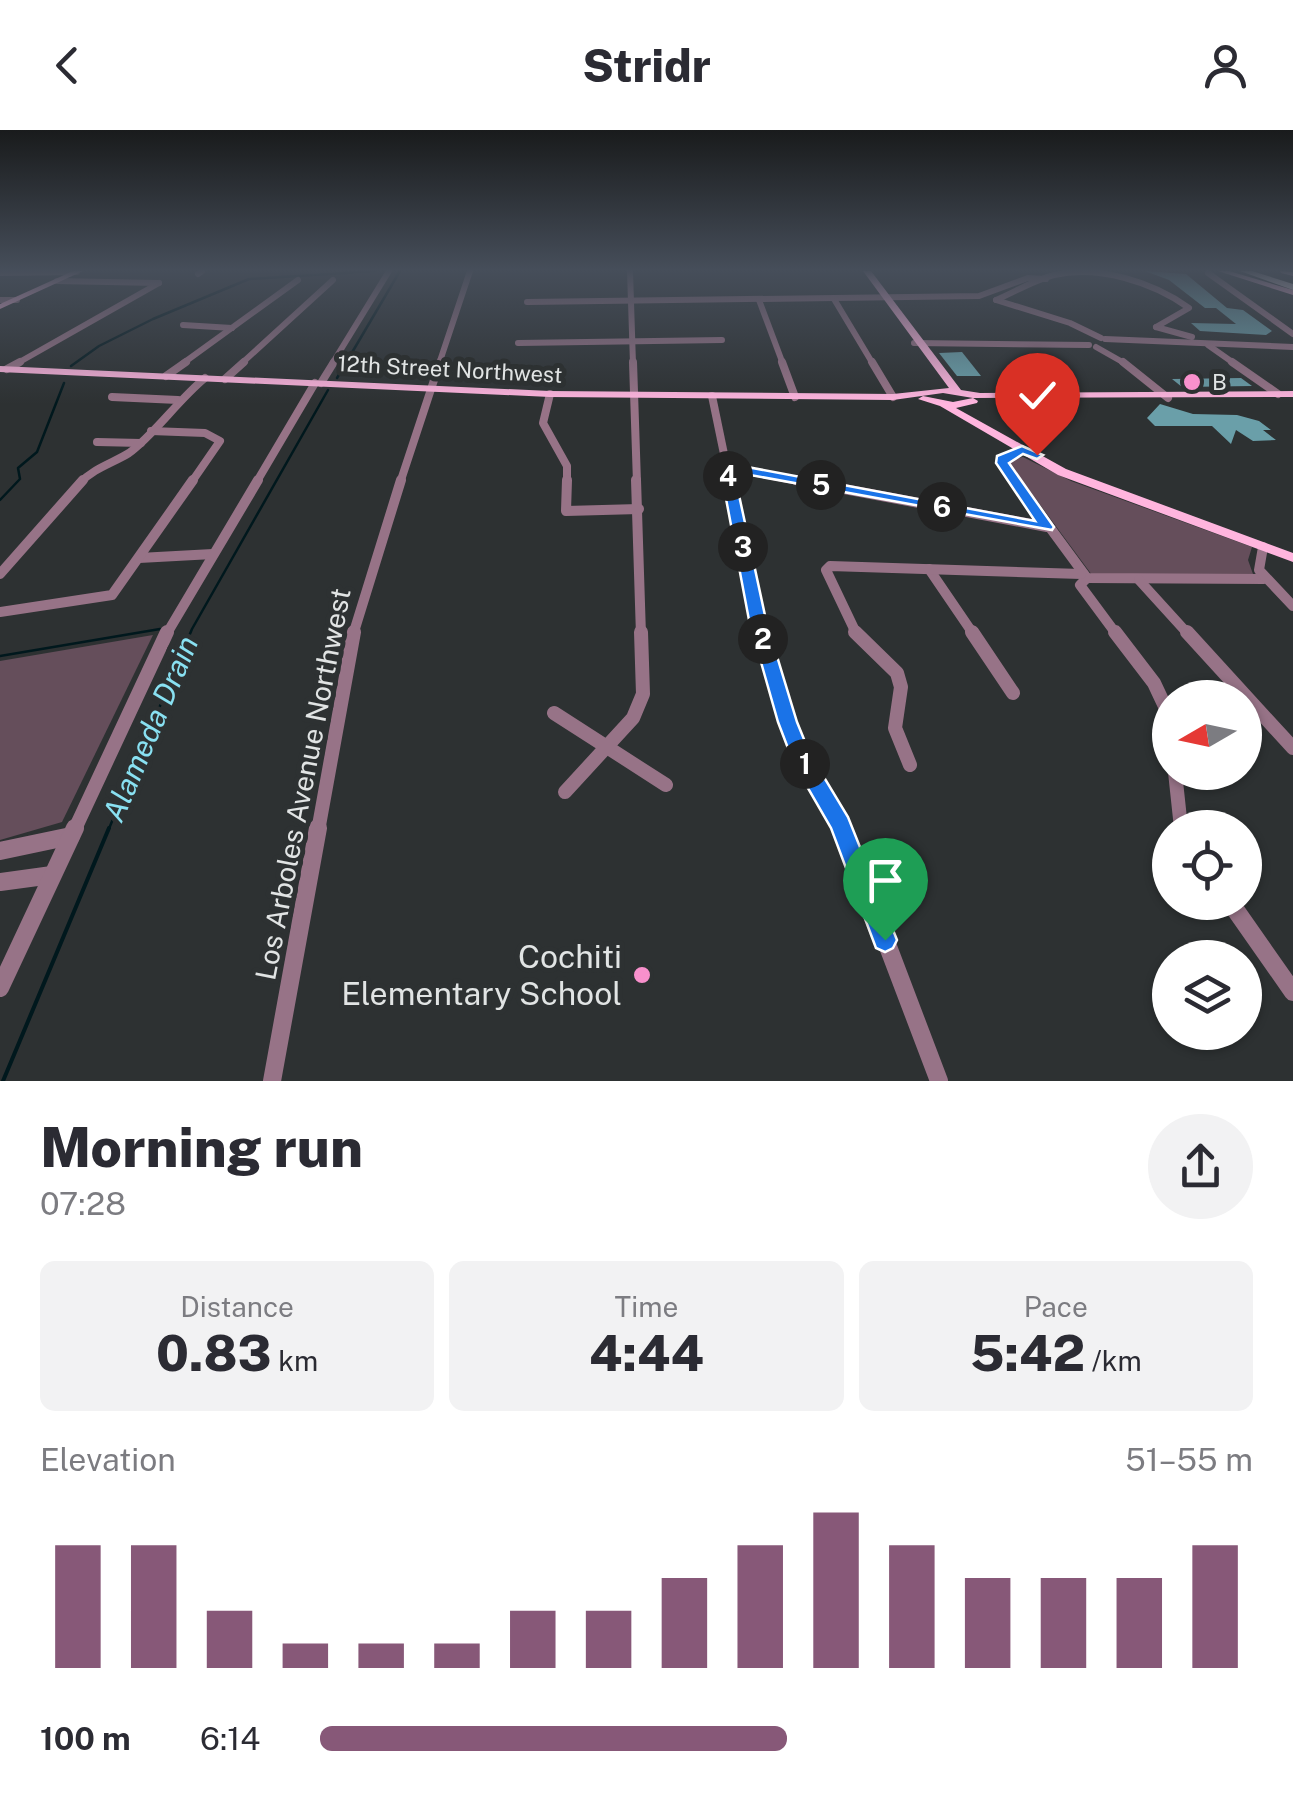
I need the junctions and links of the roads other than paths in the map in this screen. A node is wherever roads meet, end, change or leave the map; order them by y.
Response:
1 (102, 315) edge
2 (249, 315) edge
3 (294, 315) edge
4 (361, 315) edge
5 (455, 315) edge
6 (632, 315) edge
7 (765, 315) edge
8 (844, 315) edge
9 (898, 315) edge
10 (1042, 315) edge
11 (1175, 315) edge
12 (1267, 315) edge
13 (184, 325) dead end
14 (232, 328) junction
15 (1080, 328) junction
16 (1293, 334) edge
17 (722, 340) dead end
18 (632, 342) junction
19 (1098, 342) junction
20 (1207, 342) junction
21 (518, 343) dead end
22 (919, 343) junction
23 (1293, 347) edge
24 (4, 369) edge
25 (166, 376) junction
26 (205, 378) junction
27 (224, 379) junction
28 (318, 383) junction
29 (430, 388) junction
30 (550, 394) junction
31 (1278, 394) junction
32 (635, 396) junction
33 (712, 396) junction
34 (1164, 396) junction
35 (1293, 396) edge
36 (112, 397) dead end
37 (796, 397) junction
38 (896, 397) junction
39 (938, 397) junction
40 (961, 399) junction
41 (178, 400) junction
42 (984, 428) junction
43 (151, 432) junction
44 (96, 442) dead end
45 (141, 443) junction
46 (1025, 452) junction
47 (726, 467) junction
48 (638, 510) junction
49 (1047, 527) junction
50 (1263, 547) junction
51 (213, 554) junction
52 (1293, 554) edge
53 (139, 558) junction
54 (929, 569) junction
55 (0, 574) edge
56 (1084, 576) junction
57 (1264, 579) junction
58 (1139, 580) junction
59 (1293, 606) edge
60 (0, 612) edge
61 (1152, 683) edge
62 (1013, 694) dead end
63 (554, 714) dead end
64 (607, 747) junction
65 (1293, 748) edge
66 (910, 765) dead end
67 (666, 786) dead end
68 (565, 792) dead end
69 (71, 836) junction
70 (0, 850) edge
71 (52, 875) junction
72 (0, 882) edge
73 (1243, 920) edge
74 (0, 988) edge
75 (1293, 992) edge
76 (272, 1081) edge
77 (939, 1081) edge

1 - 24 street
2 - 14 street
3 - 27 street
4 - 28 street
5 - 29 street, Los Arboles Avenue Northwest
6 - 18 street
7 - 37 street
8 - 38 street
9 - 22 main road
10 - 15 street
11 - 20 street
12 - 16 street
13 - 14 street
14 - 25 street
15 - 19 street
15 - 19 street
17 - 18 street
18 - 21 street
18 - 32 street
19 - 20 street
19 - 22 street
19 - 34 street
19 - 34 street
20 - 23 street
20 - 31 street
22 - 39 main road
22 - 40 main road
24 - 25 main road, 12th Street Northwest
25 - 26 main road, 12th Street Northwest
26 - 27 main road, 12th Street Northwest
26 - 41 street
27 - 28 main road, 12th Street Northwest
28 - 29 main road, 12th Street Northwest
28 - 51 street
29 - 30 main road, 12th Street Northwest
29 - 76 street, Los Arboles Avenue Northwest
30 - 32 main road, 12th Street Northwest
30 - 48 street
31 - 34 main road
31 - 35 main road
32 - 33 main road, 12th Street Northwest
32 - 48 street
33 - 37 main road, 12th Street Northwest
33 - 47 street
34 - 35 main road
34 - 40 main road
36 - 41 street
37 - 38 main road, 12th Street Northwest
38 - 39 main road, 12th Street Northwest
39 - 40 main road, 12th Street Northwest
39 - 42 main road
40 - 42 main road
41 - 43 street
42 - 46 main road
43 - 45 street
43 - 53 street
44 - 45 street
45 - 55 street
46 - 49 street
46 - 50 main road
46 - 52 main road
47 - 49 street
47 - 77 street
48 - 64 street
49 - 56 street
50 - 52 main road
50 - 57 street
51 - 53 street
51 - 69 street
53 - 60 street
54 - 56 street
54 - 62 street
54 - 66 street
56 - 58 street
56 - 61 street
57 - 58 street
57 - 59 street
58 - 65 street
63 - 64 street
64 - 67 street
64 - 68 street
69 - 70 street
69 - 71 street
71 - 72 street
71 - 74 street
73 - 75 street

